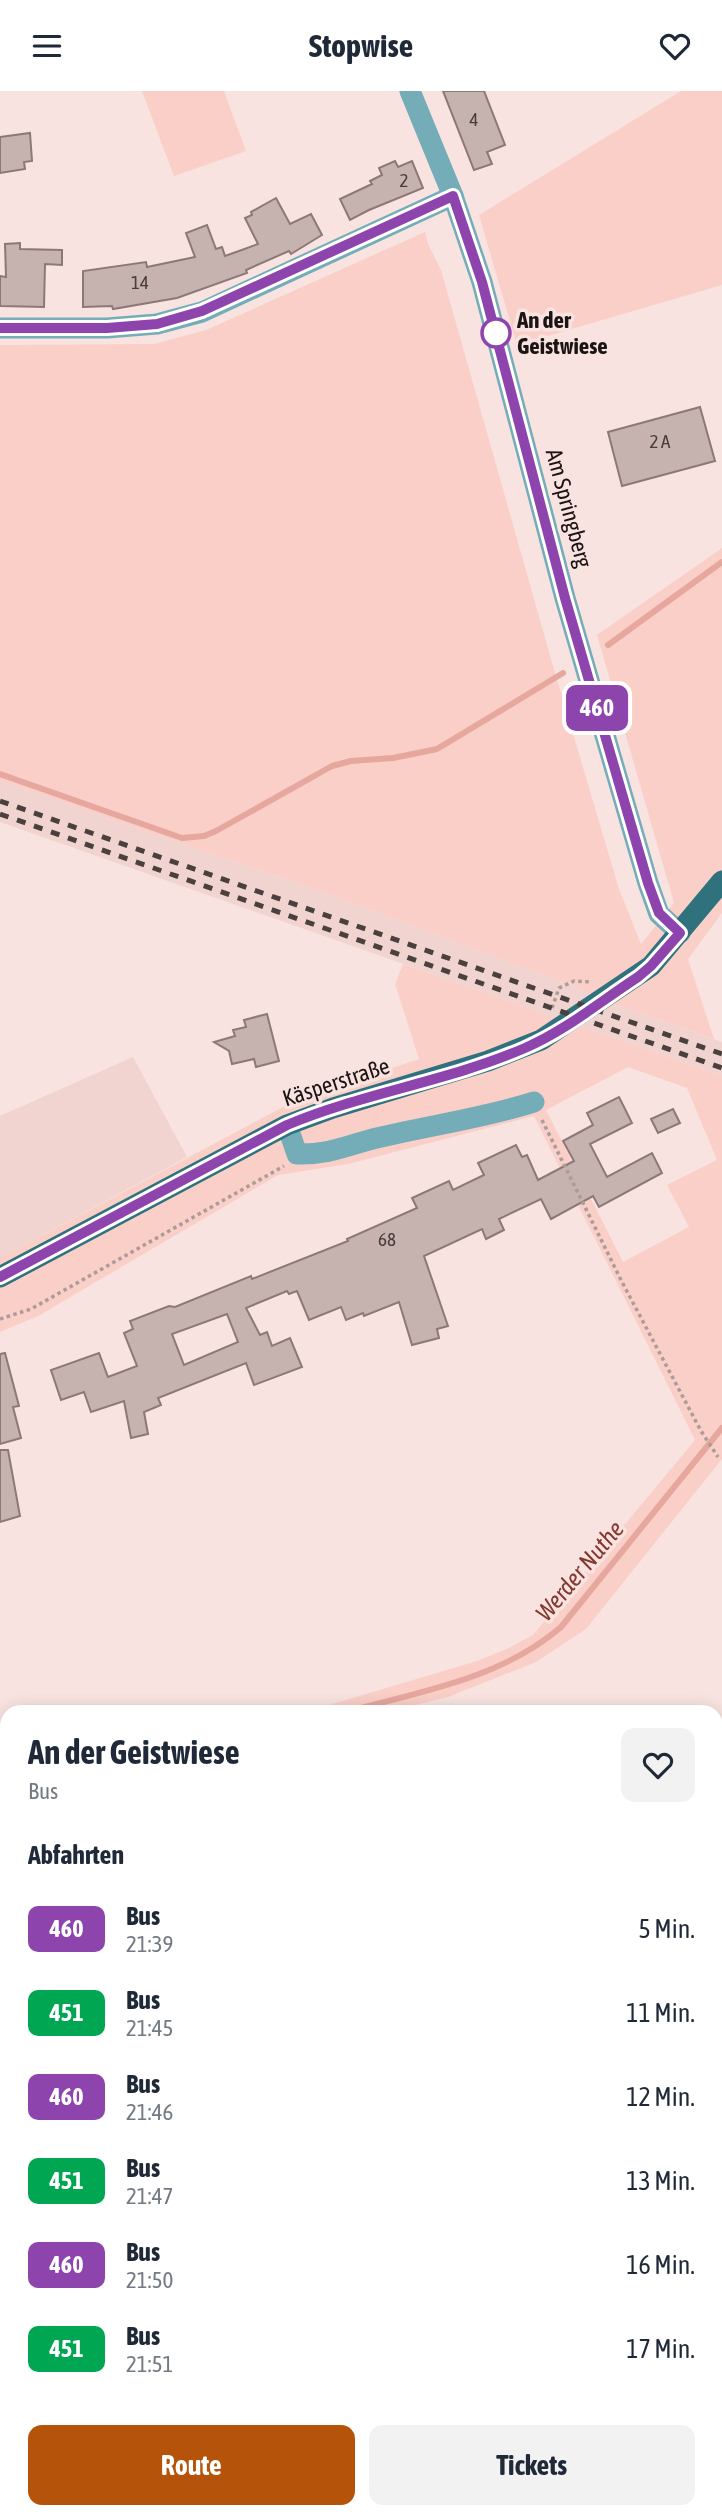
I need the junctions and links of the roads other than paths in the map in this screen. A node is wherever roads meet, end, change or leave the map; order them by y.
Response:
1 (410, 91) edge
2 (453, 196) junction
3 (0, 328) edge
4 (722, 881) edge
5 (680, 933) junction
6 (534, 1102) road end
7 (287, 1125) junction
8 (0, 1277) edge

1 - 2 street, Am Springberg
2 - 3 street
2 - 5 street, Am Springberg
4 - 5 main road, Käsperstraße
5 - 7 main road, Käsperstraße
6 - 7 street
7 - 8 main road, Käsperstraße

